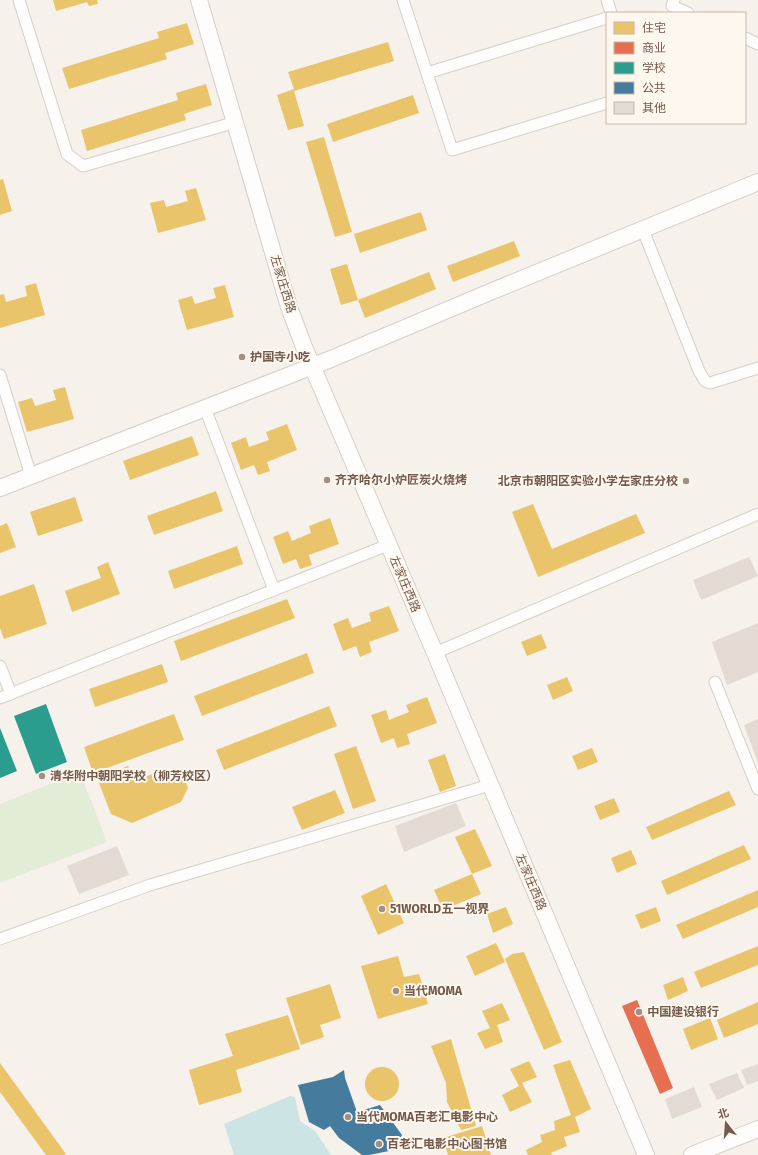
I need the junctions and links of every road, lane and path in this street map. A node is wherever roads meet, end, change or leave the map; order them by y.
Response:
1 (19, 0) edge
2 (200, 0) edge
3 (403, 0) edge
4 (606, 0) edge
5 (674, 0) edge
6 (611, 12) edge
7 (686, 12) edge
8 (606, 18) edge
9 (746, 38) edge
10 (758, 44) edge
11 (427, 73) junction
12 (606, 103) edge
13 (236, 122) junction
14 (758, 182) edge
15 (643, 230) junction
16 (312, 367) junction
17 (758, 368) edge
18 (0, 375) edge
19 (205, 408) junction
20 (31, 476) junction
21 (0, 488) edge
22 (758, 514) edge
23 (388, 545) junction
24 (274, 590) junction
25 (435, 653) junction
26 (0, 666) edge
27 (715, 682) dead end
28 (11, 694) junction
29 (0, 698) edge
30 (490, 785) junction
31 (758, 789) edge
32 (0, 940) edge
33 (758, 1129) edge
34 (646, 1155) edge
35 (692, 1155) edge

1 - 13 street
2 - 13 street, 左家庄西路
3 - 11 street
4 - 6 street
5 - 7 street
8 - 11 street
9 - 10 street
11 - 12 street
13 - 16 street, 左家庄西路
14 - 15 street
15 - 16 street
15 - 17 street
16 - 19 street
16 - 23 street, 左家庄西路
18 - 20 street
19 - 20 street
19 - 24 street
20 - 21 street
22 - 25 street
23 - 24 street
23 - 25 street, 左家庄西路
24 - 28 street
25 - 30 street, 左家庄西路
26 - 28 street
27 - 31 street
28 - 29 street
30 - 32 street
30 - 34 street, 左家庄西路
33 - 35 street

